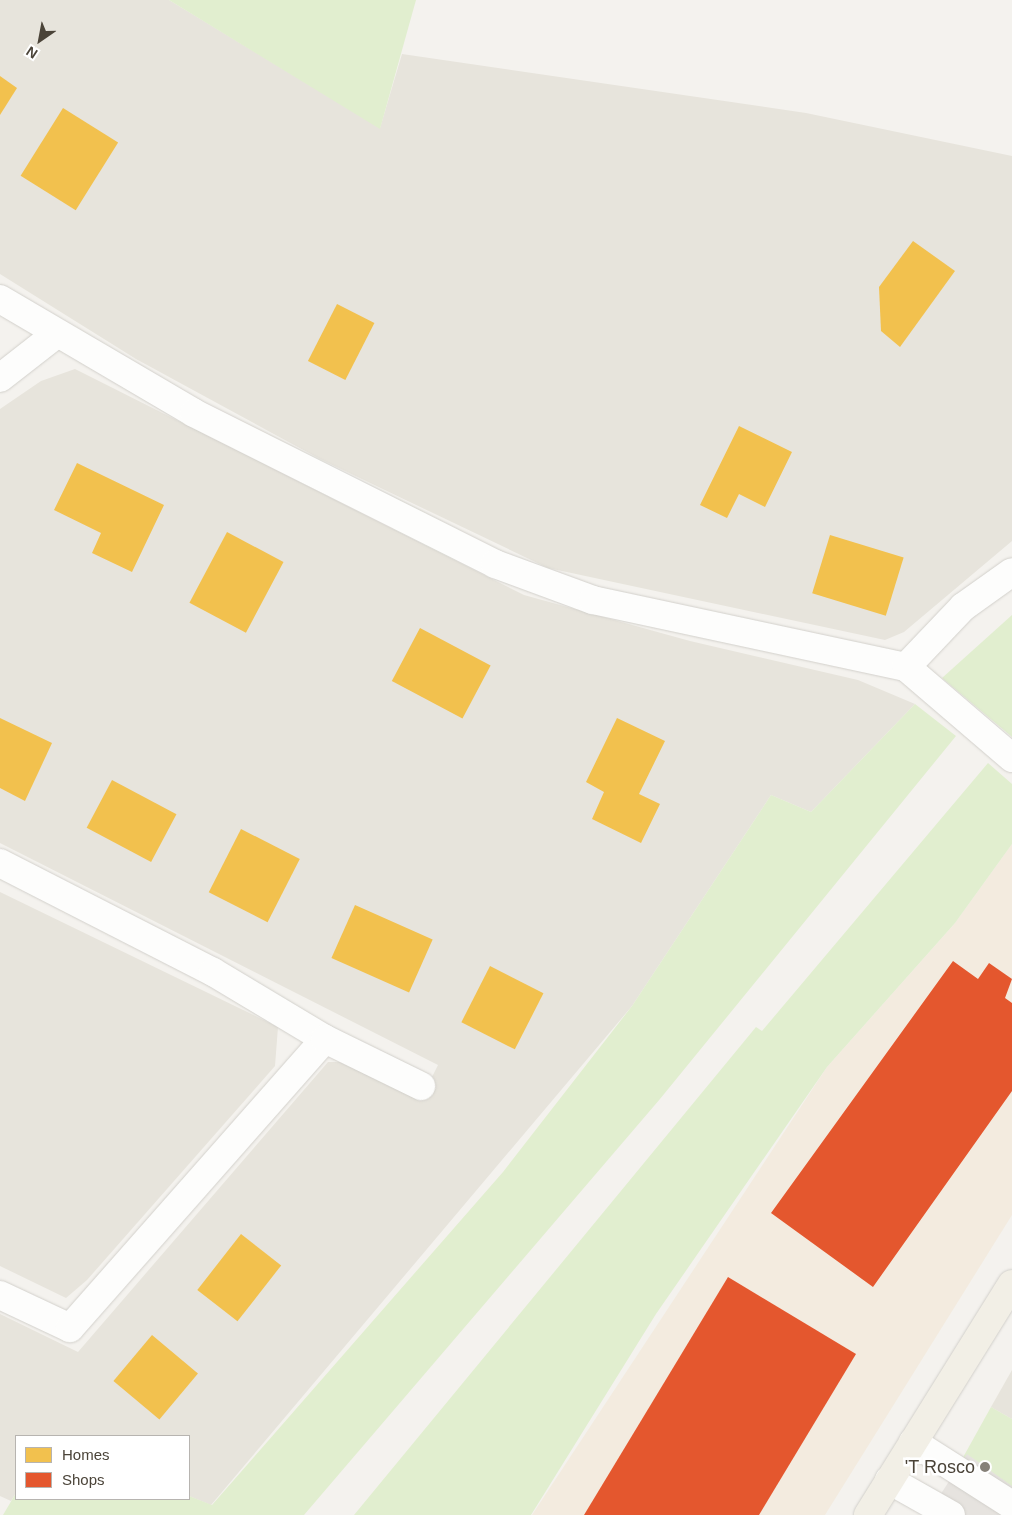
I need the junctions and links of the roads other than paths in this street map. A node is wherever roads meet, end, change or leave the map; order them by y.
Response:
1 (0, 299) edge
2 (55, 335) junction
3 (0, 378) edge
4 (1012, 572) edge
5 (906, 667) junction
6 (1012, 758) edge
7 (0, 864) edge
8 (325, 1039) junction
9 (421, 1086) dead end
10 (1012, 1284) edge
11 (0, 1295) edge
12 (913, 1442) junction
13 (890, 1480) junction
14 (1012, 1505) edge
15 (868, 1515) edge
16 (951, 1515) edge

1 - 2 street
2 - 3 street
2 - 5 street
4 - 5 street
5 - 6 street
7 - 8 street
8 - 9 street
8 - 11 street
10 - 12 main road
12 - 13 main road
12 - 14 street
13 - 15 main road
13 - 16 street

